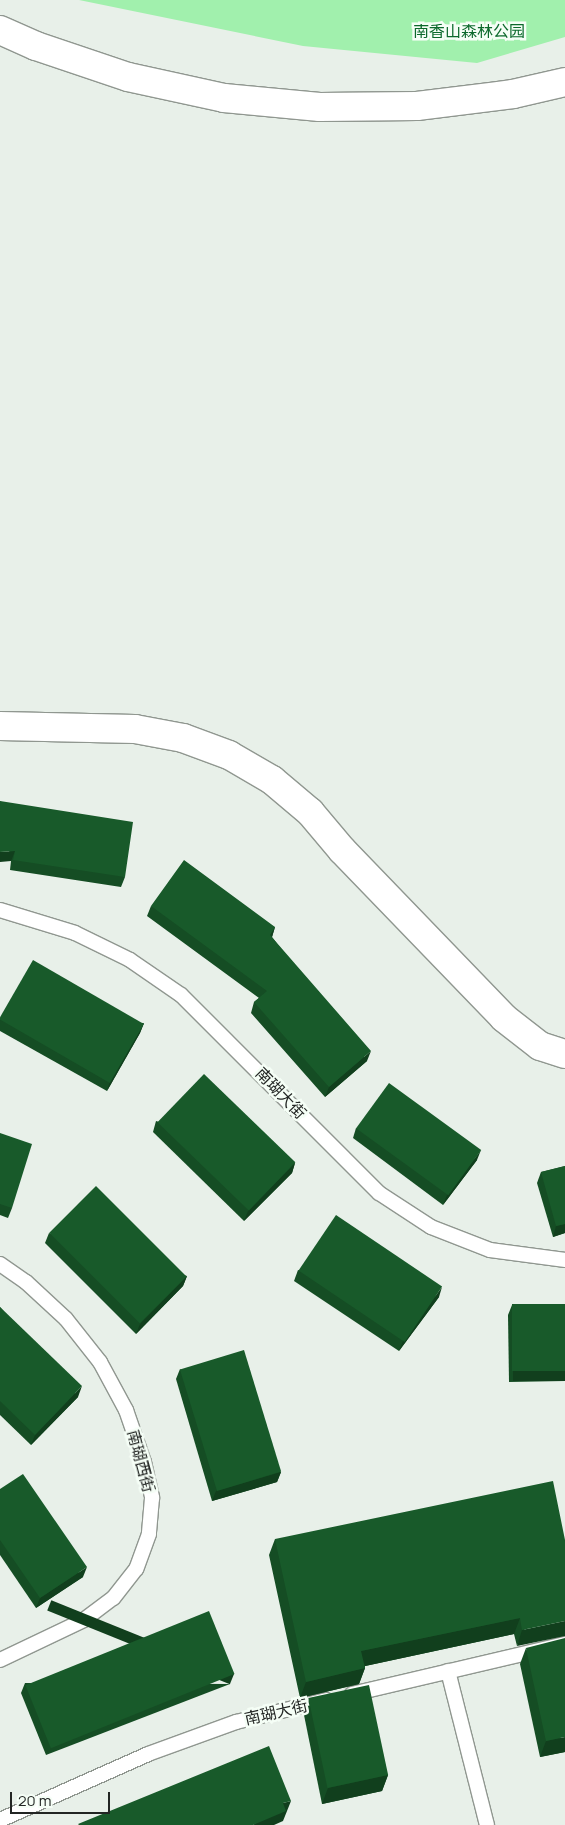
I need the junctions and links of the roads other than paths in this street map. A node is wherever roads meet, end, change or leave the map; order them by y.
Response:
1 (0, 30) edge
2 (565, 82) edge
3 (0, 726) edge
4 (0, 910) edge
5 (565, 1054) edge
6 (565, 1260) edge
7 (0, 1264) edge
8 (565, 1644) edge
9 (0, 1660) edge
10 (448, 1671) junction
11 (0, 1820) edge
12 (487, 1825) edge

1 - 2 street
3 - 5 street
4 - 6 lane, 南瑚大街
7 - 9 lane, 南瑚西街
8 - 10 lane, 南瑚大街
10 - 11 lane, 南瑚大街
10 - 12 lane

